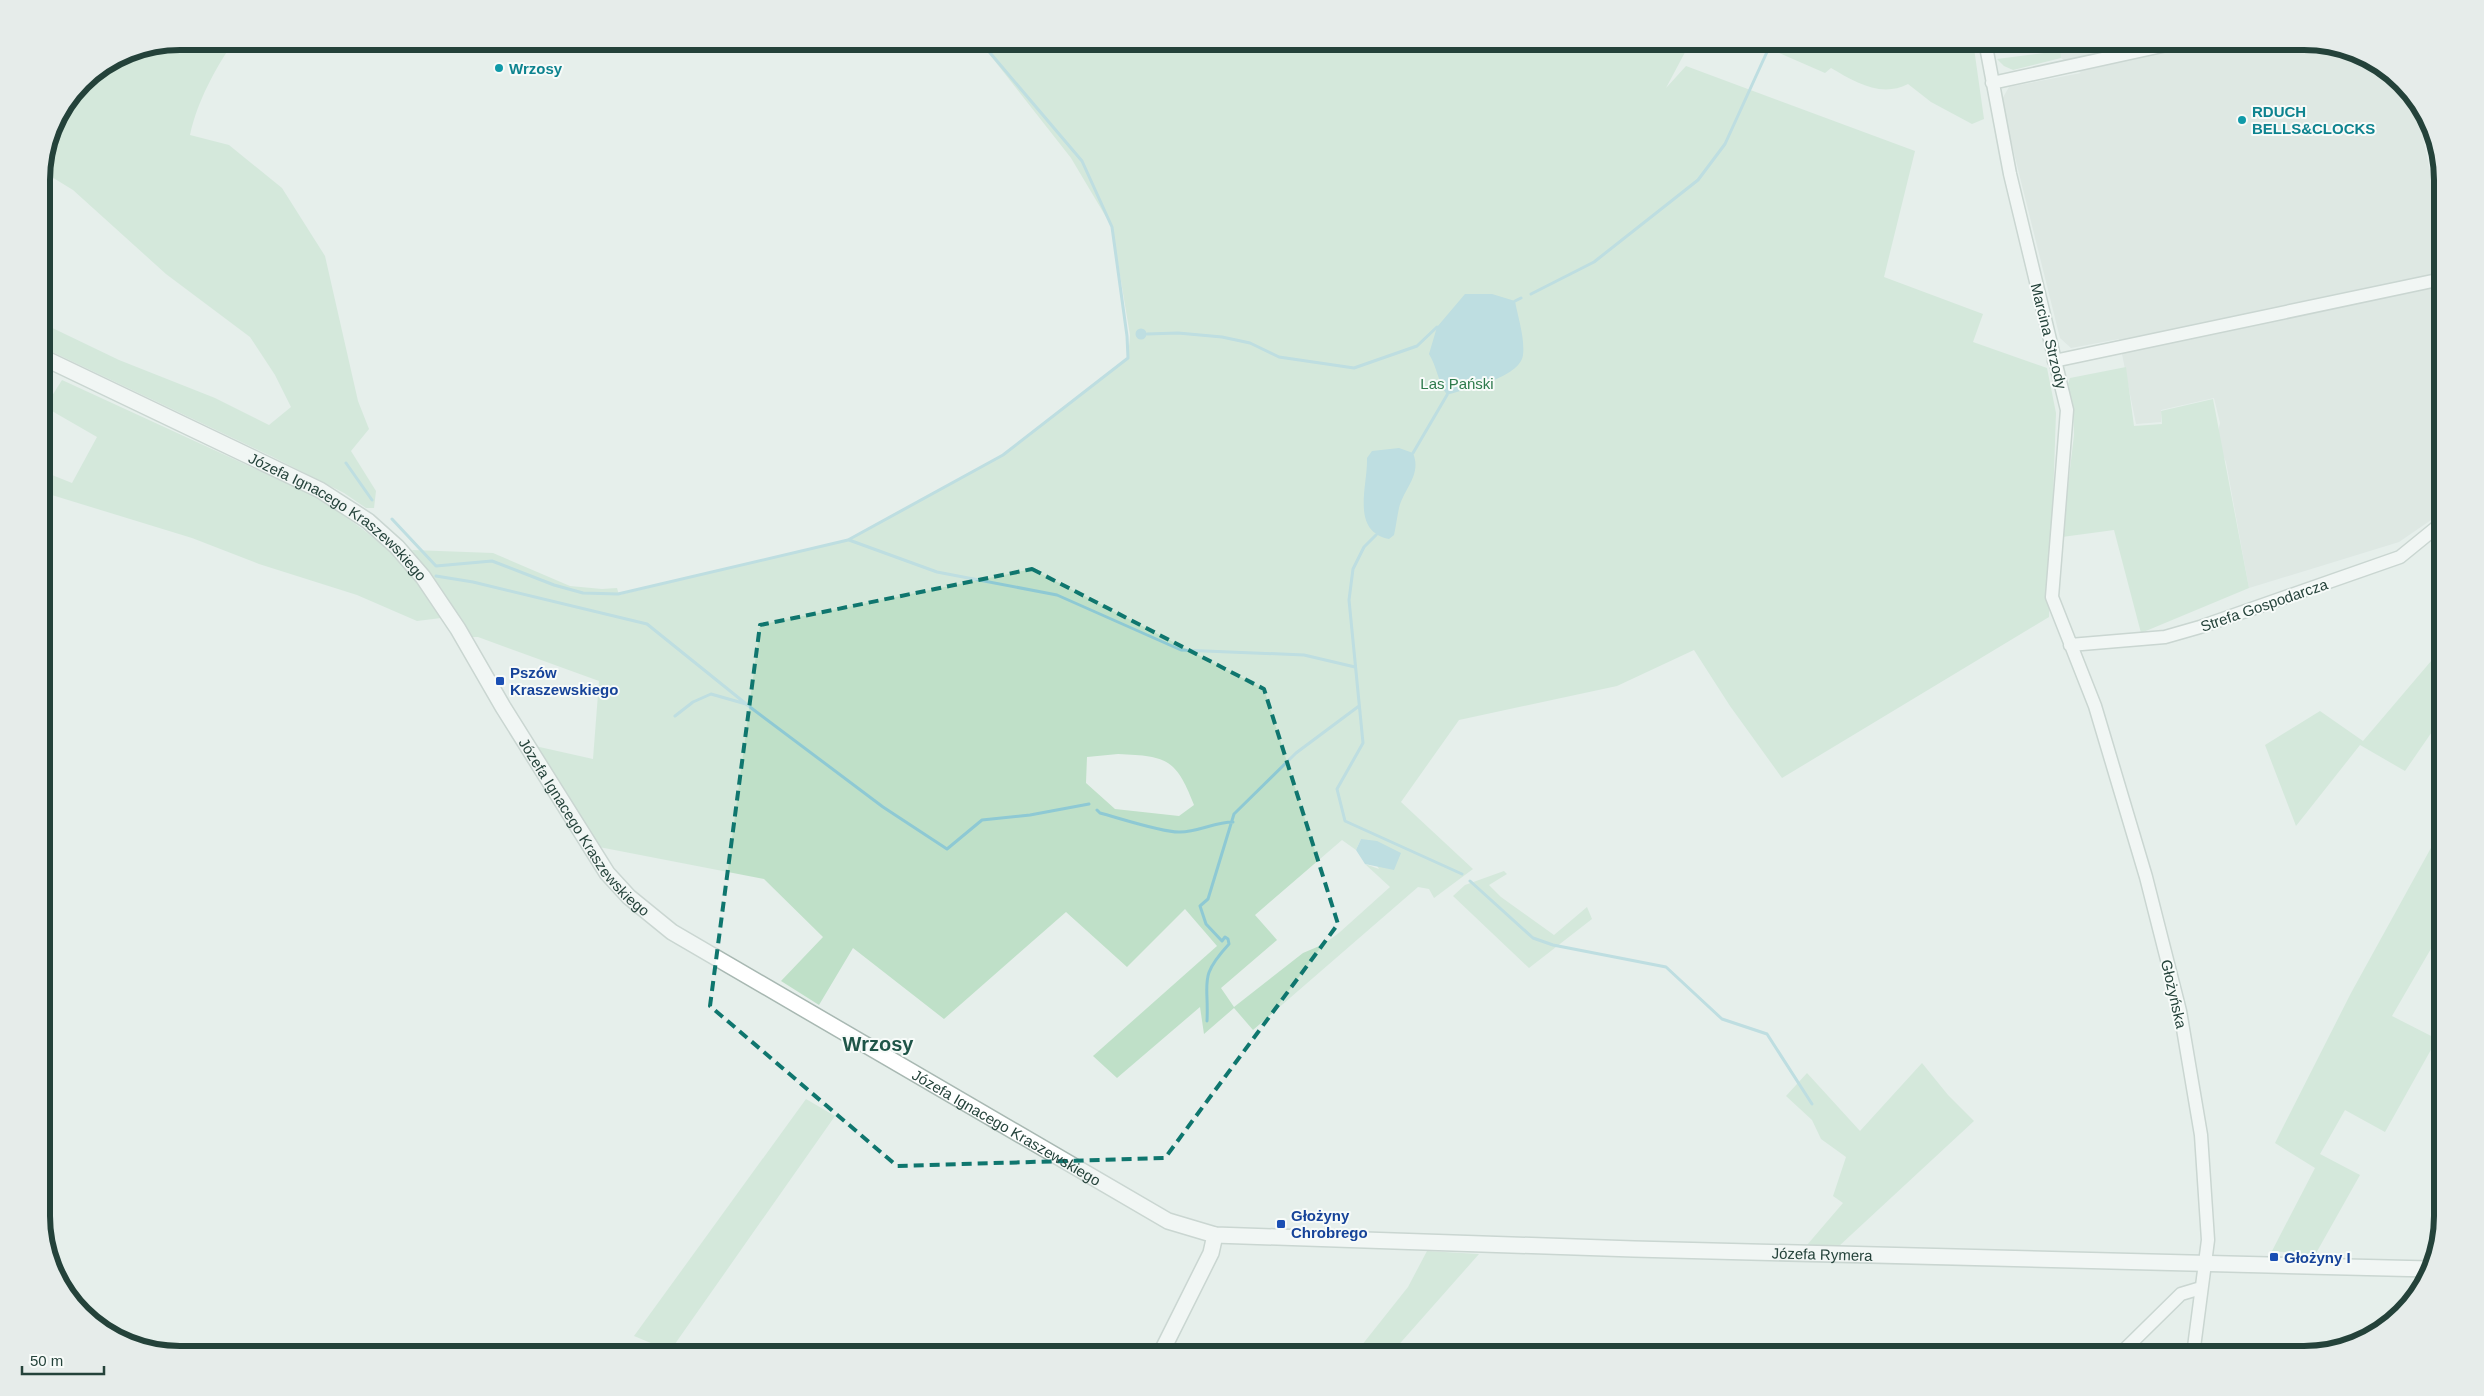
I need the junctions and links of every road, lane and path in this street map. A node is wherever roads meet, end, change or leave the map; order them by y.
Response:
1 (1986, 50) edge
2 (2144, 50) edge
3 (1992, 83) junction
4 (2434, 281) edge
5 (50, 361) edge
6 (2054, 361) junction
7 (2434, 529) edge
8 (2067, 639) junction
9 (1215, 1235) junction
10 (2206, 1263) junction
11 (2423, 1269) edge
12 (2201, 1288) junction
13 (1164, 1346) edge
14 (2128, 1346) edge
15 (2194, 1346) edge

1 - 3 street, Marcina Strzody
2 - 3 street
3 - 6 street, Marcina Strzody
4 - 6 street
5 - 9 street, Józefa Ignacego Kraszewskiego
6 - 8 street, Marcina Strzody
7 - 8 street, Strefa Gospodarcza
8 - 10 street, Głożyńska
9 - 10 street, Józefa Rymera
9 - 13 street
10 - 11 street, Józefa Rymera
10 - 12 street, Głożyńska
12 - 14 street
12 - 15 street, Głożyńska

